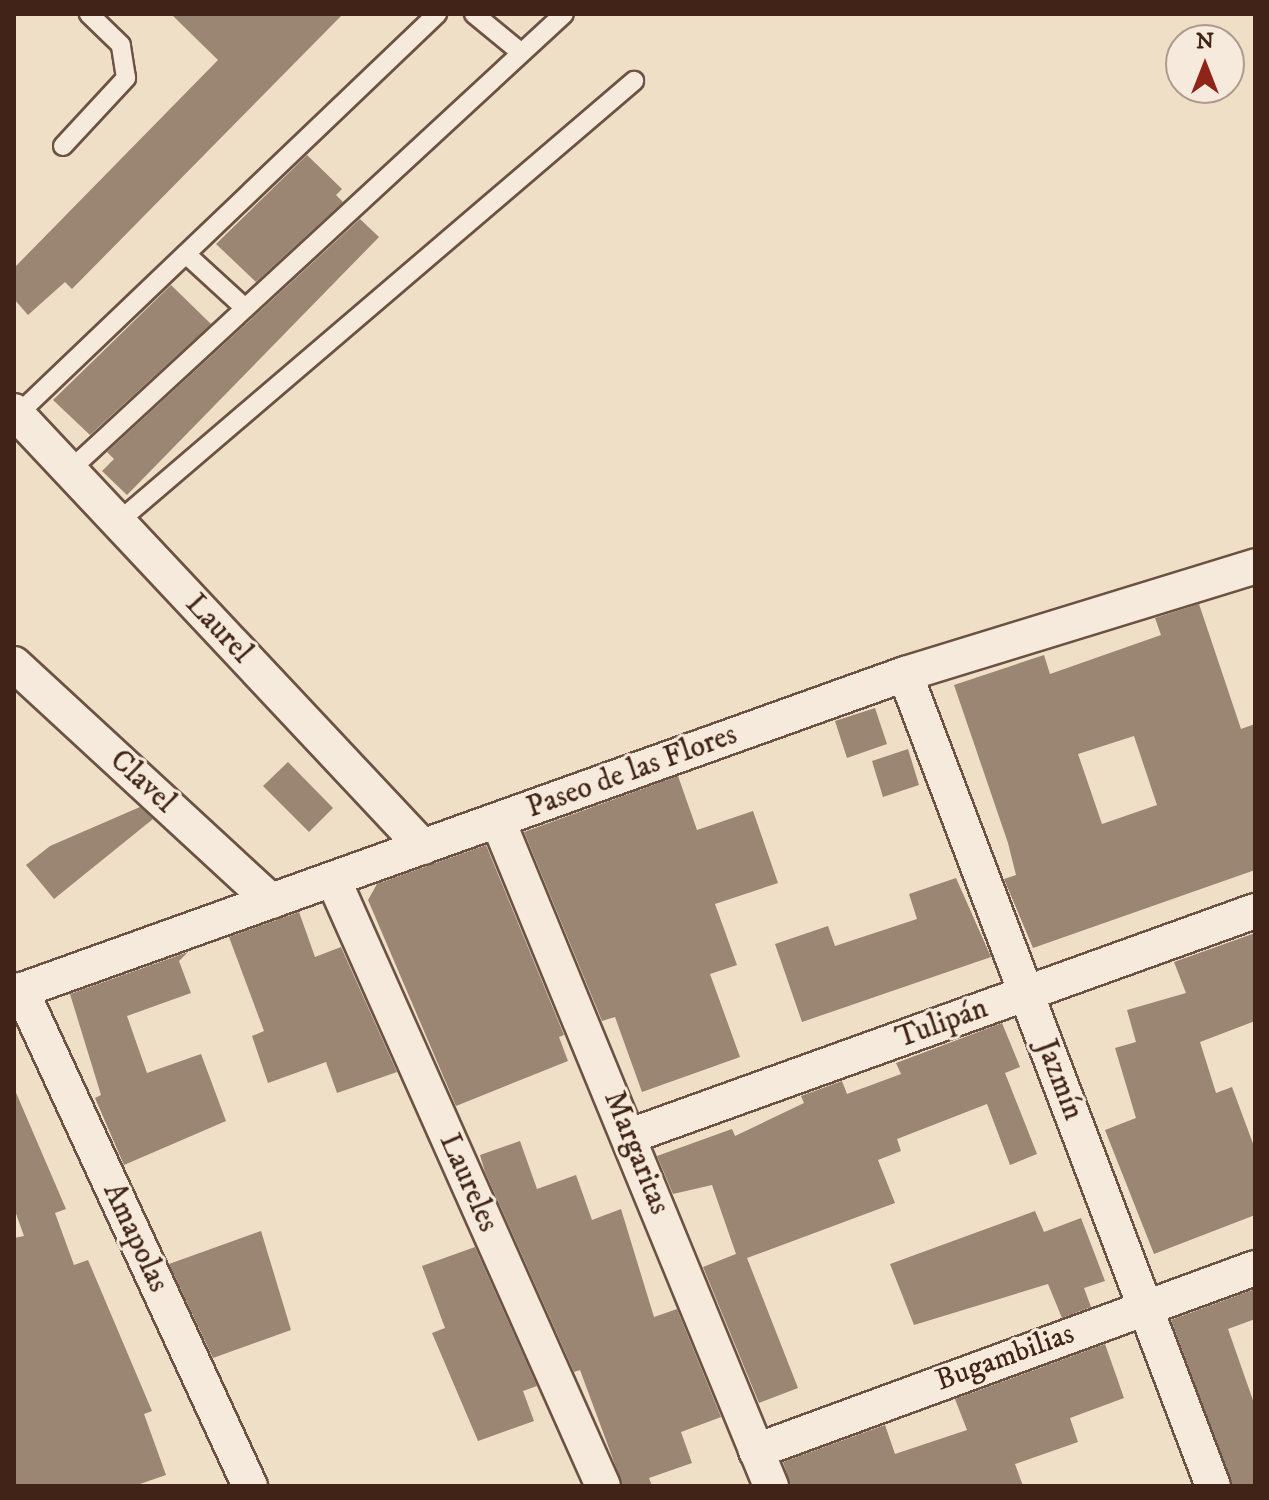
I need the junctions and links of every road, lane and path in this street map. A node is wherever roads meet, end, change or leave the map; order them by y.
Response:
1 (89, 14) edge
2 (437, 14) edge
3 (474, 14) edge
4 (564, 14) edge
5 (519, 51) junction
6 (634, 81) dead end
7 (63, 146) dead end
8 (186, 254) junction
9 (245, 308) junction
10 (16, 413) edge
11 (70, 470) junction
12 (118, 522) junction
13 (1255, 566) edge
14 (14, 664) edge
15 (905, 674) junction
16 (498, 821) junction
17 (423, 847) junction
18 (333, 879) junction
19 (271, 901) junction
20 (1255, 911) edge
21 (17, 992) edge
22 (1026, 993) junction
23 (630, 1136) junction
24 (1255, 1268) edge
25 (1145, 1306) junction
26 (756, 1451) junction
27 (250, 1486) edge
28 (603, 1486) edge
29 (771, 1486) edge
30 (1213, 1486) edge

1 - 7 lane
2 - 8 lane
3 - 5 lane
4 - 5 lane
5 - 9 lane
6 - 12 lane
8 - 9 lane
8 - 10 lane
9 - 11 lane
10 - 11 street, Laurel
11 - 12 street, Laurel
12 - 17 street, Laurel
13 - 15 street, Paseo de las Flores
14 - 19 street, Clavel
15 - 16 street, Paseo de las Flores
15 - 22 street, Jazmín
16 - 17 street, Paseo de las Flores
16 - 23 street, Margaritas
17 - 18 street, Paseo de las Flores
18 - 19 street, Paseo de las Flores
18 - 28 street, Laureles
19 - 21 street, Paseo de las Flores
20 - 22 street, Tulipán
21 - 27 street, Amapolas
22 - 23 street, Tulipán
22 - 25 street, Jazmín
23 - 26 street, Margaritas
24 - 25 street, Bugambilias
25 - 26 street, Bugambilias
25 - 30 street, Jazmín
26 - 29 street, Margaritas

